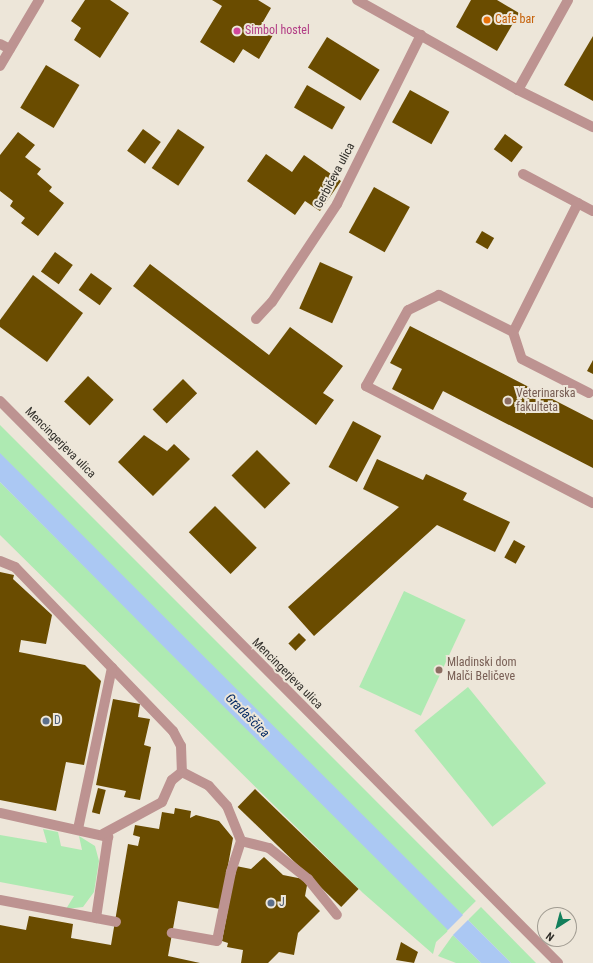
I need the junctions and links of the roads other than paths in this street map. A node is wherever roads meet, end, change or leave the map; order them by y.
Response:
1 (39, 0) edge
2 (357, 0) edge
3 (568, 0) edge
4 (421, 35) junction
5 (0, 44) edge
6 (10, 49) junction
7 (0, 66) edge
8 (518, 90) junction
9 (593, 127) edge
10 (523, 174) dead end
11 (578, 203) junction
12 (593, 211) edge
13 (256, 319) dead end
14 (513, 332) junction
15 (589, 393) dead end
16 (0, 401) edge
17 (593, 503) edge
18 (0, 561) edge
19 (112, 668) junction
20 (182, 772) junction
21 (0, 813) edge
22 (78, 829) junction
23 (103, 834) junction
24 (241, 841) junction
25 (0, 900) edge
26 (337, 915) dead end
27 (96, 918) junction
28 (116, 922) dead end
29 (172, 933) dead end
30 (558, 963) edge

1 - 6 street
2 - 4 street
3 - 8 street
4 - 8 street
4 - 13 street, Gerbičeva ulica
5 - 6 street
6 - 7 street
8 - 9 street
10 - 11 street
11 - 12 street
11 - 14 street
14 - 15 street
14 - 17 street
16 - 30 street, Mencingerjeva ulica
18 - 19 street
19 - 20 street
19 - 22 street
20 - 23 street
20 - 24 street
21 - 22 street
22 - 23 street
23 - 27 street
24 - 26 street
24 - 29 street
25 - 27 street
27 - 28 street

